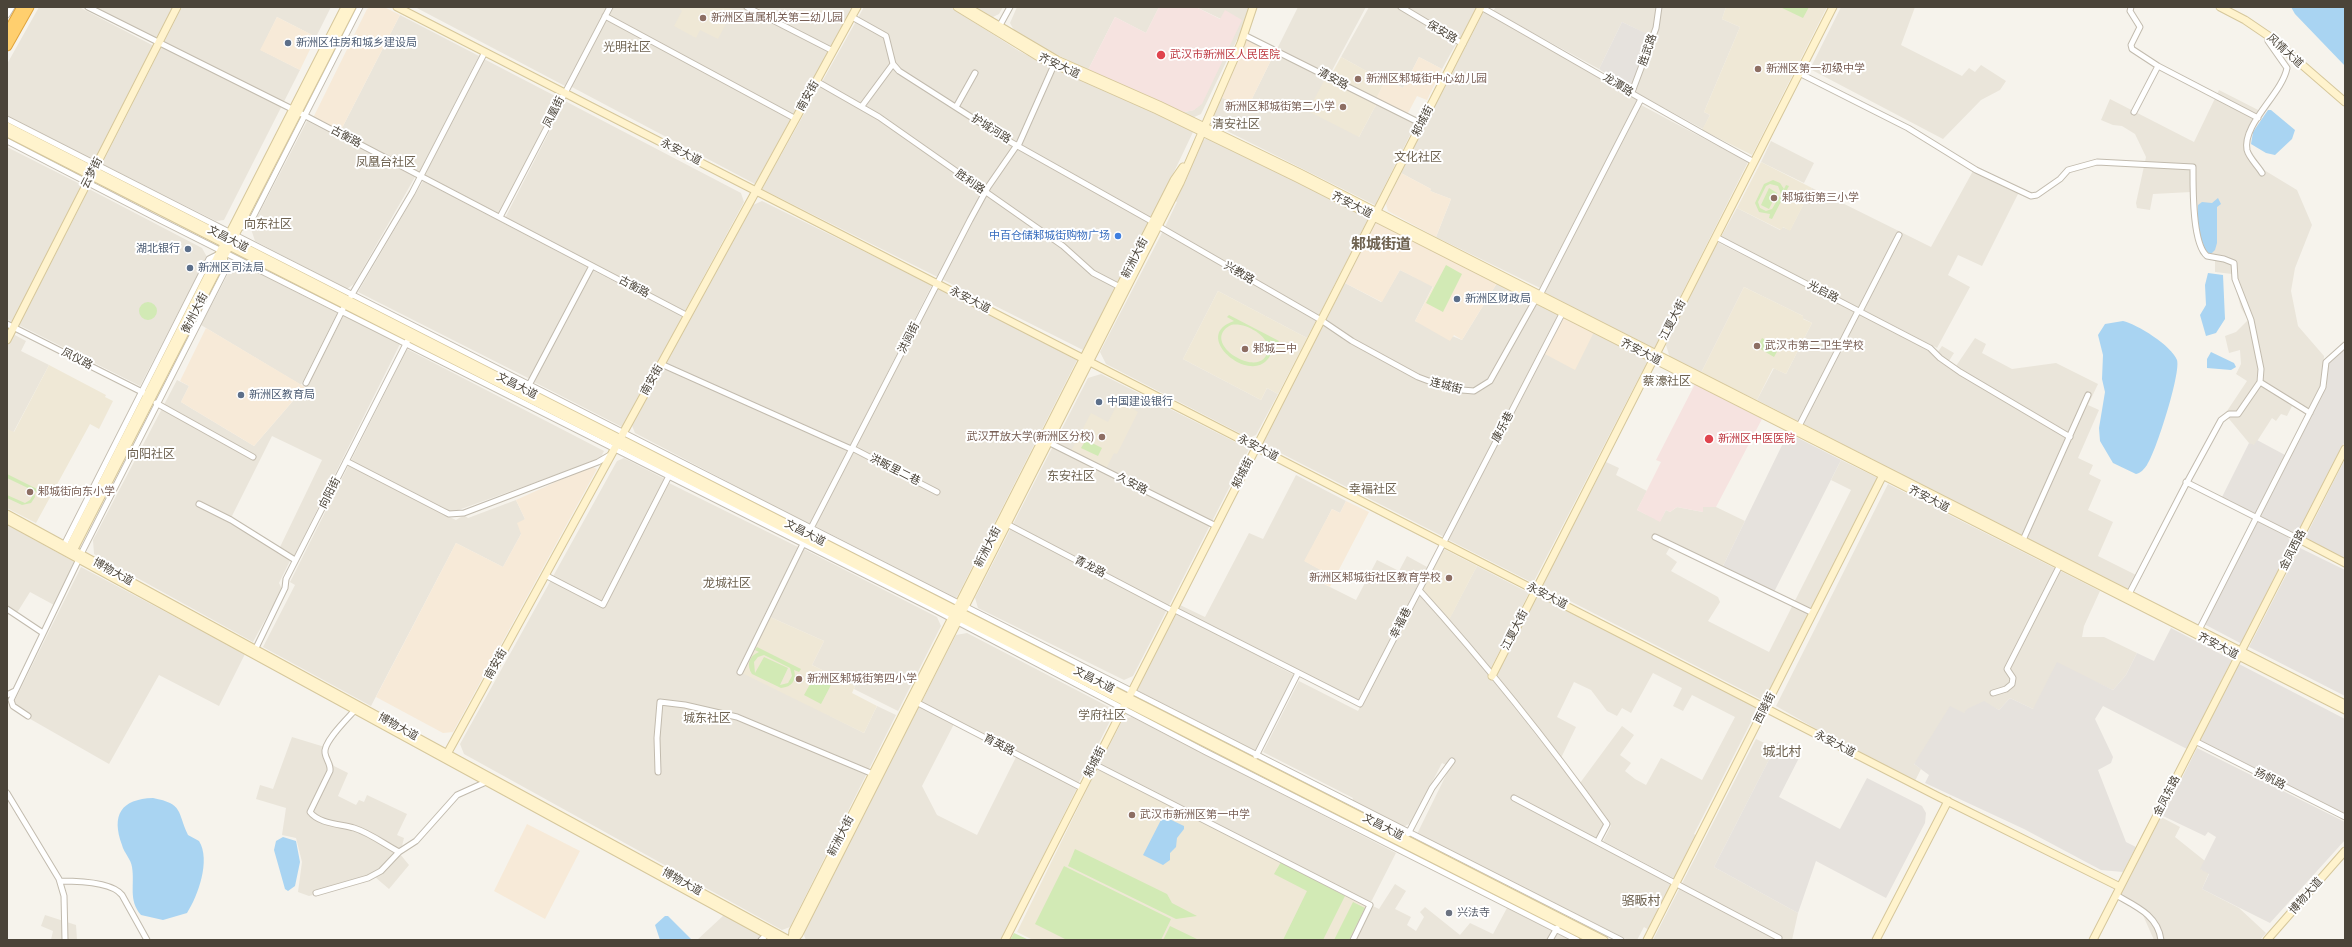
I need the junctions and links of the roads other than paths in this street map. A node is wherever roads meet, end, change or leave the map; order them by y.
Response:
1 (12, 7) edge
2 (22, 7) edge
3 (29, 7) edge
4 (88, 7) edge
5 (177, 7) edge
6 (345, 7) edge
7 (352, 7) edge
8 (360, 7) edge
9 (397, 7) edge
10 (610, 7) edge
11 (747, 7) edge
12 (857, 7) edge
13 (957, 7) edge
14 (967, 7) edge
15 (1010, 7) edge
16 (1253, 7) edge
17 (1401, 7) edge
18 (1481, 7) edge
19 (1658, 7) edge
20 (1833, 7) edge
21 (2131, 7) edge
22 (2220, 7) edge
23 (7, 15) edge
24 (605, 16) junction
25 (852, 17) junction
26 (999, 27) junction
27 (7, 34) edge
28 (1244, 35) junction
29 (2268, 35) junction
30 (159, 42) junction
31 (1462, 44) junction
32 (7, 46) edge
33 (833, 51) junction
34 (485, 52) junction
35 (893, 64) junction
36 (1054, 65) junction
37 (2158, 66) junction
38 (975, 73) dead end
39 (1799, 73) junction
40 (816, 81) junction
41 (564, 92) junction
42 (1632, 92) junction
43 (1641, 99) junction
44 (2345, 102) edge
45 (862, 106) junction
46 (956, 107) junction
47 (298, 112) junction
48 (2134, 112) dead end
49 (2258, 118) junction
50 (7, 119) edge
51 (796, 119) junction
52 (1422, 124) junction
53 (7, 126) edge
54 (1203, 128) junction
55 (7, 133) edge
56 (7, 141) edge
57 (1017, 145) junction
58 (1754, 162) junction
59 (94, 170) junction
60 (2262, 173) dead end
61 (421, 176) junction
62 (87, 182) junction
63 (756, 191) junction
64 (984, 193) junction
65 (1375, 214) junction
66 (500, 218) junction
67 (1155, 224) junction
68 (1899, 235) dead end
69 (231, 237) junction
70 (1716, 237) junction
71 (222, 253) junction
72 (592, 266) junction
73 (938, 283) junction
74 (1120, 287) junction
75 (1538, 297) junction
76 (347, 302) junction
77 (1859, 311) junction
78 (1562, 312) junction
79 (688, 316) junction
80 (1321, 320) junction
81 (10, 325) edge
82 (7, 340) edge
83 (407, 340) junction
84 (2345, 345) edge
85 (1655, 356) junction
86 (1087, 360) junction
87 (661, 364) junction
88 (2260, 382) junction
89 (306, 383) dead end
90 (528, 388) junction
91 (2088, 395) dead end
92 (146, 396) junction
93 (158, 404) junction
94 (2310, 413) junction
95 (1799, 426) junction
96 (2070, 437) junction
97 (1048, 442) junction
98 (617, 443) junction
99 (1256, 447) junction
100 (2345, 448) edge
101 (852, 449) junction
102 (253, 457) dead end
103 (346, 461) junction
104 (670, 474) junction
105 (1883, 475) junction
106 (2186, 482) junction
107 (937, 492) dead end
108 (199, 504) dead end
109 (7, 514) edge
110 (2257, 518) junction
111 (7, 520) edge
112 (1007, 524) junction
113 (1216, 526) junction
114 (807, 536) junction
115 (1655, 537) dead end
116 (2299, 539) junction
117 (2023, 540) junction
118 (1442, 542) junction
119 (72, 552) junction
120 (295, 560) junction
121 (2345, 563) edge
122 (2060, 565) junction
123 (545, 575) junction
124 (1418, 590) junction
125 (1536, 590) junction
126 (2129, 594) junction
127 (7, 610) edge
128 (1173, 610) junction
129 (958, 613) junction
130 (1813, 613) junction
131 (2200, 630) junction
132 (44, 633) junction
133 (255, 650) junction
134 (2240, 653) junction
135 (740, 672) dead end
136 (1298, 673) junction
137 (1492, 676) junction
138 (15, 692) junction
139 (1992, 693) dead end
140 (7, 695) edge
141 (1127, 700) junction
142 (916, 702) junction
143 (1360, 704) joint
144 (2345, 704) edge
145 (1765, 708) junction
146 (355, 710) junction
147 (2345, 710) edge
148 (28, 716) dead end
149 (2195, 741) junction
150 (447, 754) junction
151 (1255, 758) junction
152 (1452, 761) dead end
153 (1094, 764) junction
154 (658, 772) dead end
155 (873, 774) junction
156 (486, 782) junction
157 (1082, 788) junction
158 (7, 794) edge
159 (1514, 798) dead end
160 (1948, 801) junction
161 (2345, 817) edge
162 (1409, 832) junction
163 (1406, 839) junction
164 (1598, 841) junction
165 (2345, 851) edge
166 (399, 852) junction
167 (60, 881) junction
168 (1677, 882) junction
169 (2120, 887) junction
170 (316, 893) dead end
171 (2116, 895) junction
172 (1557, 926) junction
173 (767, 934) junction
174 (1779, 938) dead end
175 (65, 940) edge
176 (147, 940) edge
177 (761, 940) edge
178 (777, 940) edge
179 (789, 940) edge
180 (793, 940) edge
181 (1004, 940) edge
182 (1353, 940) edge
183 (1550, 940) edge
184 (1577, 940) edge
185 (1592, 940) edge
186 (1604, 940) edge
187 (1621, 940) edge
188 (1647, 940) edge
189 (1876, 940) edge
190 (2092, 940) edge
191 (2161, 940) edge
192 (2268, 940) edge

1 - 23 street
2 - 27 highway
3 - 32 highway
4 - 30 street, 古衡路
5 - 30 main road, 云梦街
6 - 47 main road, 衡州大街
7 - 47 main road, 衡州大街
8 - 47 street
9 - 34 main road, 永安大道
10 - 24 street, 凤凰街
11 - 33 street
12 - 25 main road, 南安街
13 - 36 main road, 齐安大道
14 - 26 main road, 齐安大道
15 - 26 street
16 - 28 main road, 新洲大街
17 - 31 street, 保安路
18 - 31 main road, 邾城街
18 - 42 street, 龙潭路
19 - 42 street, 胜武路
20 - 39 main road, 江夏大街
21 - 37 street
22 - 29 main road, 风情大道
24 - 41 street, 凤凰街
24 - 51 street
25 - 33 main road, 南安街
25 - 35 street
26 - 54 main road, 齐安大道
28 - 52 street, 清安路
28 - 54 main road, 新洲大街
29 - 44 main road, 风情大道
29 - 49 street
30 - 47 street, 古衡路
30 - 59 main road, 云梦街
31 - 52 main road, 邾城街
33 - 40 main road, 南安街
34 - 41 main road, 永安大道
34 - 61 street
35 - 45 street
35 - 46 street, 护城河路
36 - 54 main road, 齐安大道
36 - 57 street, 洪闾街
37 - 48 street
37 - 49 street
38 - 46 street
39 - 58 main road, 江夏大街
39 - 88 street
40 - 45 street, 胜利路
40 - 51 main road, 南安街
41 - 63 main road, 永安大道
41 - 66 street, 凤凰街
42 - 43 street, 龙潭路
43 - 58 street, 龙潭路
43 - 75 street, 连城街
45 - 64 street, 胜利路
46 - 57 street, 护城河路
47 - 61 street, 古衡路
47 - 69 main road, 衡州大街
47 - 69 street
49 - 60 street
50 - 59 street
51 - 63 main road, 南安街
52 - 65 main road, 邾城街
53 - 59 main road, 文昌大道
54 - 65 main road, 齐安大道
54 - 67 main road, 新洲大街
55 - 59 main road, 文昌大道
56 - 62 street
57 - 64 street, 洪闾街
57 - 67 street, 护城河路
58 - 70 main road, 江夏大街
59 - 62 main road, 云梦街
59 - 69 main road, 文昌大道
61 - 66 street, 古衡路
61 - 76 street
62 - 71 street
62 - 81 main road, 云梦街
63 - 73 main road, 永安大道
63 - 79 main road, 南安街
64 - 73 street, 洪闾街
64 - 74 street, 胜利路
65 - 75 main road, 齐安大道
65 - 80 main road, 邾城街
66 - 72 street, 古衡路
67 - 74 main road, 新洲大街
67 - 80 street, 兴教路
67 - 86 main road, 新洲大街
68 - 77 street
69 - 71 main road, 衡州大街
69 - 76 main road, 文昌大道
69 - 76 street
70 - 77 street, 光启路
70 - 85 main road, 江夏大街
71 - 76 street
71 - 92 main road, 衡州大街
71 - 93 street
72 - 79 street, 古衡路
72 - 90 street
73 - 86 main road, 永安大道
73 - 101 street, 洪闾街
74 - 86 main road, 新洲大街
75 - 78 main road, 齐安大道
75 - 80 street, 连城街
75 - 85 main road, 齐安大道
76 - 83 main road, 文昌大道
76 - 89 street
76 - 90 main road, 文昌大道
77 - 95 street
77 - 96 street, 光启路
78 - 85 main road, 齐安大道
78 - 118 street, 康乐巷
79 - 87 main road, 南安街
80 - 99 main road, 邾城街
81 - 82 main road, 云梦街
81 - 92 street, 凤仪路
83 - 98 main road, 文昌大道
83 - 103 street, 向阳街
84 - 94 street
85 - 95 main road, 齐安大道
85 - 105 main road, 齐安大道
85 - 125 main road, 江夏大街
86 - 97 main road, 新洲大街
86 - 99 main road, 永安大道
86 - 129 main road, 新洲大街
87 - 98 main road, 南安街
87 - 101 street, 洪畈里二巷
88 - 94 street
88 - 106 street
90 - 98 main road, 文昌大道
91 - 96 street
92 - 93 street, 凤仪路
92 - 119 main road, 衡州大街
92 - 119 street
93 - 102 street, 凤仪路
93 - 119 street
94 - 110 street
95 - 117 main road, 齐安大道
96 - 117 street
97 - 112 main road, 新洲大街
97 - 113 street, 久安路
98 - 103 street
98 - 104 main road, 文昌大道
98 - 114 main road, 文昌大道
98 - 123 main road, 南安街
99 - 113 main road, 邾城街
99 - 118 main road, 永安大道
100 - 116 main road, 金凤西路
101 - 107 street, 洪畈里二巷
101 - 114 street, 洪闾街
103 - 120 street, 向阳街
104 - 114 main road, 文昌大道
104 - 123 street
105 - 122 main road, 齐安大道
105 - 130 main road, 西陵街
106 - 110 street
106 - 126 street
108 - 120 street
109 - 119 main road, 博物大道
110 - 116 street
110 - 131 street
111 - 119 main road, 博物大道
112 - 128 street, 青龙路
112 - 129 main road, 新洲大街
113 - 128 main road, 邾城街
114 - 129 main road, 文昌大道
114 - 129 street
114 - 135 street, 洪闾街
115 - 130 street
116 - 121 main road
116 - 134 main road, 金凤西路
117 - 126 main road, 齐安大道
118 - 124 street, 幸福巷
118 - 125 main road, 永安大道
119 - 132 street
119 - 133 main road, 博物大道
119 - 146 main road, 博物大道
120 - 133 street, 向阳街
122 - 134 main road, 齐安大道
122 - 139 street
123 - 150 main road, 南安街
124 - 137 street
124 - 143 street, 幸福巷
125 - 137 main road, 江夏大街
125 - 145 main road, 永安大道
126 - 131 main road, 齐安大道
127 - 132 street
128 - 136 street, 青龙路
128 - 141 main road, 邾城街
129 - 141 main road, 文昌大道
129 - 141 street
129 - 142 main road, 新洲大街
129 - 155 main road, 新洲大街
130 - 145 main road, 西陵街
131 - 134 main road, 齐安大道
132 - 138 street
133 - 150 main road, 博物大道
134 - 144 main road, 齐安大道
134 - 147 main road, 齐安大道
134 - 149 main road, 金凤东路
136 - 143 street, 青龙路
136 - 151 street
137 - 164 street
138 - 140 street
138 - 148 street
141 - 151 main road, 文昌大道
141 - 153 main road, 邾城街
141 - 172 main road, 文昌大道
142 - 157 street, 育英路
142 - 180 main road, 新洲大街
145 - 160 main road, 永安大道
145 - 168 main road, 西陵街
146 - 156 main road, 博物大道
146 - 166 street
149 - 161 street, 扬帆路
149 - 169 main road, 金凤东路
150 - 179 main road, 博物大道
151 - 162 street
151 - 163 main road, 文昌大道
152 - 162 street
153 - 157 main road, 邾城街
153 - 182 street
154 - 155 street
155 - 180 main road, 新洲大街
156 - 166 street
156 - 173 main road, 博物大道
157 - 181 main road, 邾城街
158 - 167 street
159 - 164 street
160 - 169 main road, 永安大道
160 - 189 main road
162 - 163 street
162 - 187 street
163 - 186 main road, 文昌大道
164 - 168 street
165 - 192 main road, 博物大道
166 - 170 street
167 - 175 street
167 - 176 street
168 - 174 street
168 - 188 main road, 西陵街
169 - 171 main road, 金凤东路
171 - 190 main road, 金凤东路
171 - 191 street
172 - 183 street
172 - 184 street
172 - 185 main road, 文昌大道
173 - 177 street
173 - 178 main road, 博物大道

